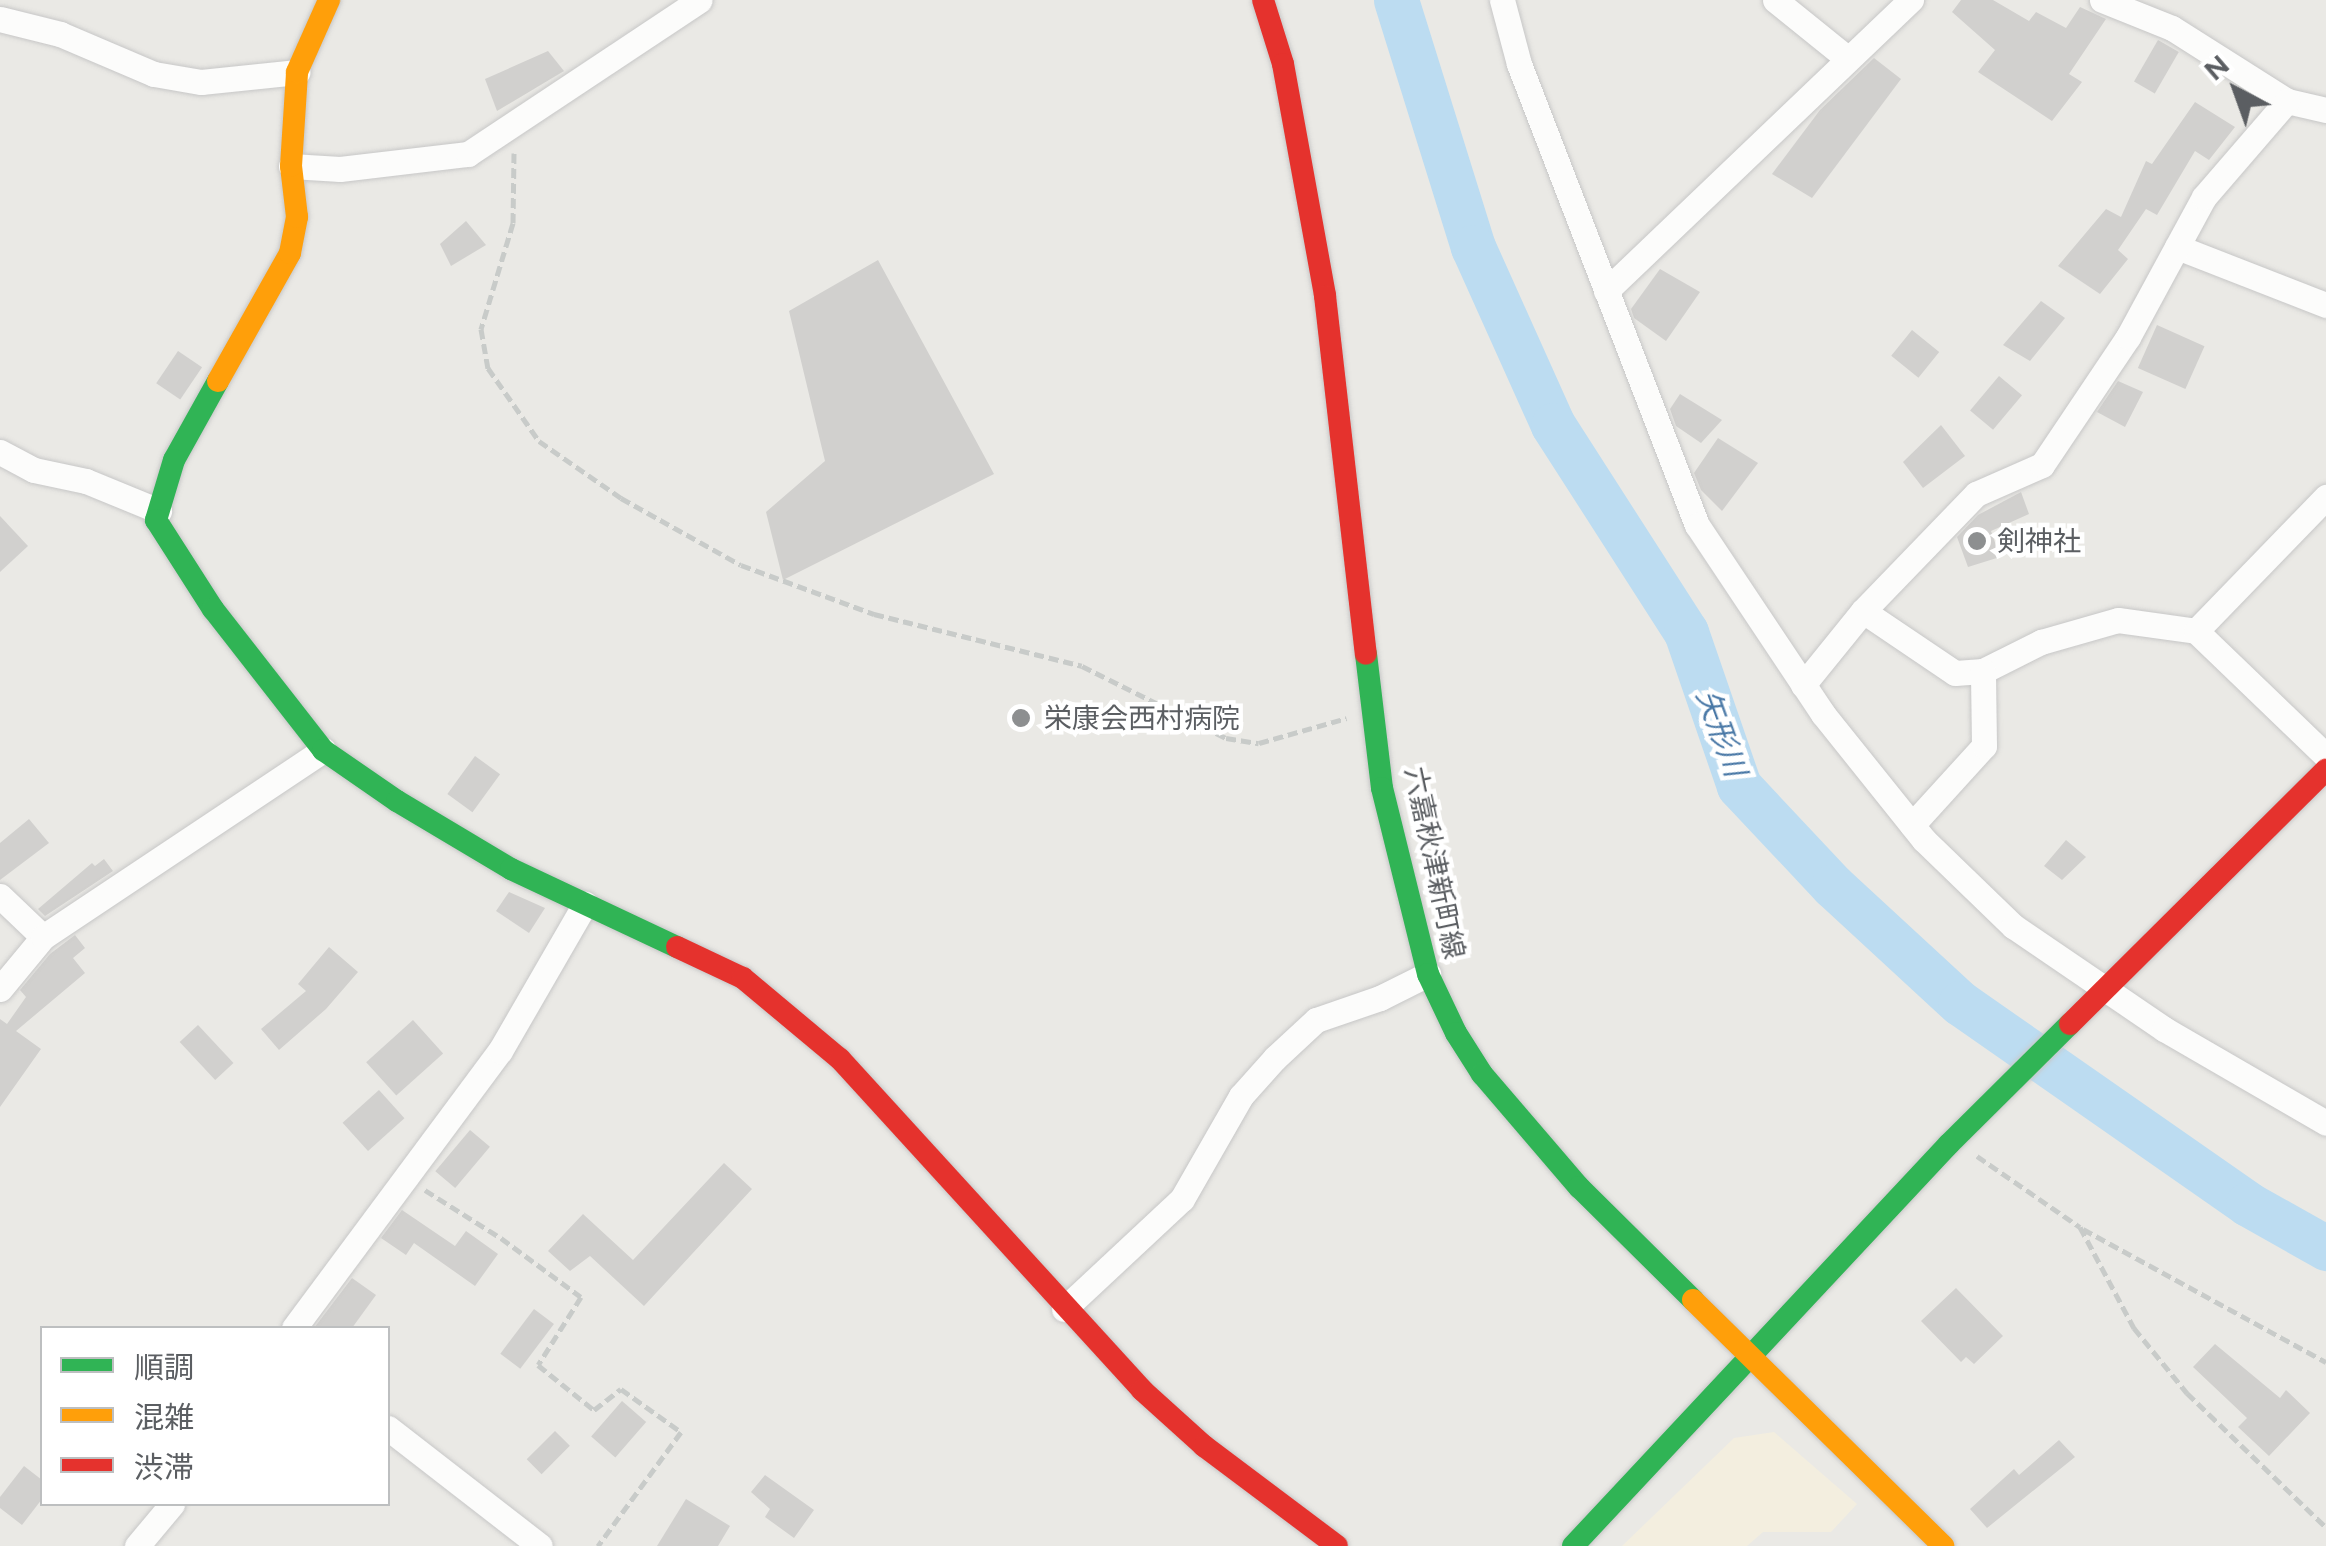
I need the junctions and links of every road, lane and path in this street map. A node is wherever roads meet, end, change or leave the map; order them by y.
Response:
1 (329, 0) edge
2 (700, 0) edge
3 (1264, 0) edge
4 (1502, 0) edge
5 (1775, 0) edge
6 (1911, 0) edge
7 (2102, 0) edge
8 (0, 19) edge
9 (1847, 58) junction
10 (297, 72) junction
11 (2287, 100) junction
12 (2326, 110) edge
13 (514, 124) junction
14 (291, 166) junction
15 (2177, 247) junction
16 (1606, 292) junction
17 (2326, 305) edge
18 (0, 452) edge
19 (2326, 497) edge
20 (158, 510) junction
21 (1863, 611) junction
22 (2196, 631) junction
23 (1984, 671) junction
24 (1803, 684) junction
25 (1374, 710) junction
26 (323, 750) junction
27 (2325, 773) edge
28 (1912, 825) junction
29 (0, 896) edge
30 (585, 904) junction
31 (43, 937) junction
32 (1428, 974) junction
33 (2107, 987) junction
34 (0, 988) edge
35 (2326, 1122) edge
36 (1949, 1144) junction
37 (406, 1178) junction
38 (2080, 1227) junction
39 (1064, 1309) junction
40 (295, 1326) edge
41 (1751, 1355) junction
42 (2326, 1362) edge
43 (390, 1430) edge
44 (170, 1506) edge
45 (2326, 1526) edge
46 (137, 1546) edge
47 (540, 1546) edge
48 (598, 1546) edge
49 (1337, 1546) edge
50 (1572, 1546) edge
51 (1943, 1546) edge

1 - 10 street
2 - 13 street
3 - 25 street, 六嘉秋津新町線
4 - 16 street
5 - 9 street
6 - 9 street
7 - 11 street
8 - 10 street
9 - 16 street
10 - 14 street
11 - 12 street
11 - 15 street
13 - 14 street
13 - 25 path
14 - 20 street
15 - 17 street
15 - 21 street
16 - 24 street
18 - 20 street
19 - 22 street
20 - 26 street
21 - 23 street
21 - 24 street
22 - 23 street
22 - 27 street
23 - 28 street
24 - 28 street
25 - 32 street, 六嘉秋津新町線
26 - 30 street
26 - 31 street
27 - 33 street
28 - 33 street
29 - 31 street
30 - 37 street
30 - 39 street
31 - 34 street
32 - 39 street
32 - 41 street, 六嘉秋津新町線
33 - 35 street
33 - 36 street
36 - 38 path
36 - 41 street
37 - 40 street
37 - 48 path
38 - 42 path
38 - 45 path
39 - 49 street
41 - 50 street
41 - 51 street, 六嘉秋津新町線
43 - 47 street
44 - 46 street

